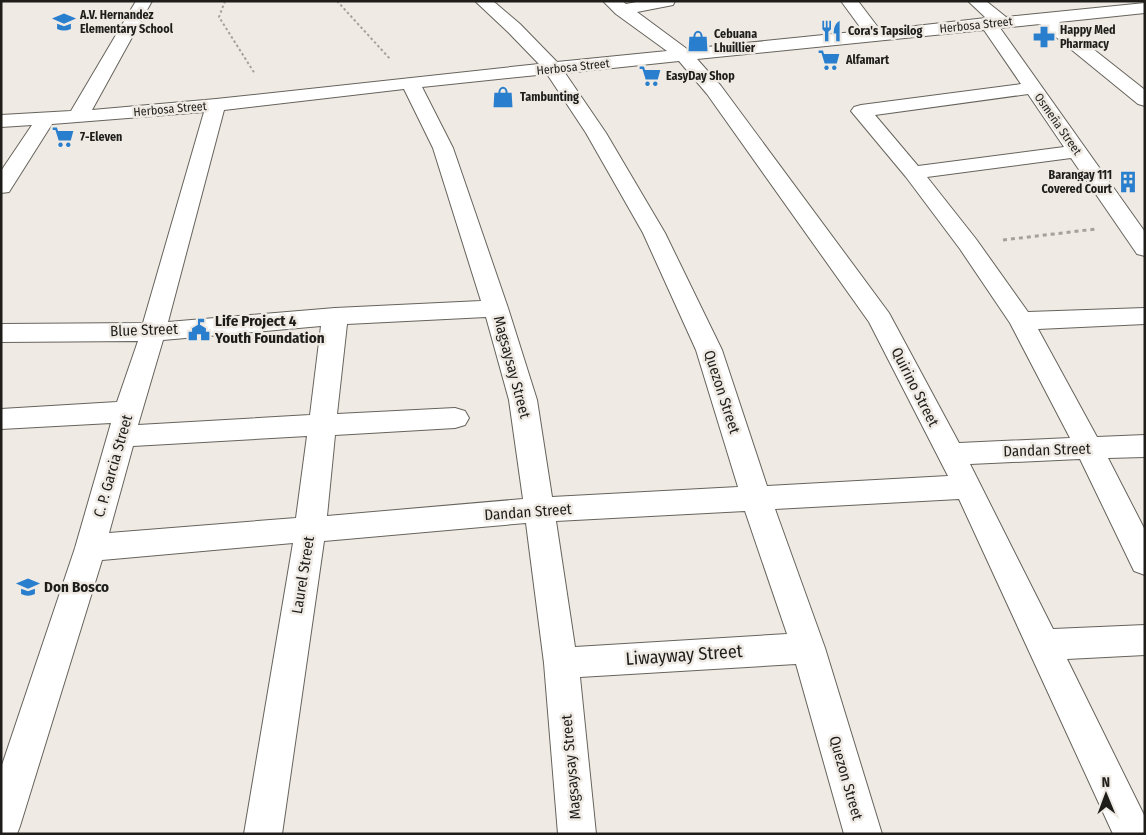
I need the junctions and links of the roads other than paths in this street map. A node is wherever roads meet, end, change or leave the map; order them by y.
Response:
1 (144, 1) edge
2 (483, 1) edge
3 (667, 1) edge
4 (849, 1) edge
5 (976, 1) edge
6 (616, 5) edge
7 (1130, 6) edge
8 (1043, 18) junction
9 (995, 23) junction
10 (875, 35) junction
11 (684, 56) junction
12 (553, 69) junction
13 (410, 83) junction
14 (1033, 88) junction
15 (1145, 100) edge
16 (216, 105) junction
17 (78, 117) junction
18 (46, 119) junction
19 (1, 121) edge
20 (1076, 150) junction
21 (913, 173) junction
22 (1, 187) edge
23 (1145, 249) edge
24 (496, 308) junction
25 (335, 316) junction
26 (1145, 316) edge
27 (1021, 320) junction
28 (153, 332) junction
29 (1, 333) edge
30 (455, 418) dead end
31 (1, 419) edge
32 (125, 424) junction
33 (323, 425) junction
34 (1145, 446) edge
35 (1089, 448) junction
36 (950, 454) junction
37 (968, 487) junction
38 (756, 498) junction
39 (540, 510) junction
40 (310, 530) junction
41 (90, 548) junction
42 (1145, 562) edge
43 (1145, 640) edge
44 (1042, 645) junction
45 (808, 648) junction
46 (560, 663) junction
47 (1, 826) edge
48 (263, 834) edge
49 (577, 834) edge
50 (863, 834) edge
51 (1132, 834) edge

1 - 17 street
2 - 12 street, Quezon Street
3 - 6 street
4 - 10 street
5 - 9 street, Osmeña Street
6 - 11 street, Quirino Street
7 - 8 street, Herbosa Street
8 - 9 street, Herbosa Street
8 - 15 street
9 - 10 street, Herbosa Street
9 - 14 street, Osmeña Street
10 - 11 street, Herbosa Street
11 - 12 street, Herbosa Street
11 - 36 street, Quirino Street
12 - 13 street, Herbosa Street
12 - 38 street, Quezon Street
13 - 16 street, Herbosa Street
13 - 24 street, Magsaysay Street
14 - 20 street, Osmeña Street
14 - 21 street
16 - 17 street, Herbosa Street
16 - 28 street, C. P. Garcia Street
17 - 18 street, Herbosa Street
18 - 19 street, Herbosa Street
18 - 22 street
20 - 21 street
20 - 23 street, Osmeña Street
21 - 27 street
24 - 25 street, Blue Street
24 - 39 street, Magsaysay Street
25 - 28 street, Blue Street
25 - 33 street, Laurel Street
26 - 27 street
27 - 35 street
28 - 29 street, Blue Street
28 - 32 street, C. P. Garcia Street
30 - 33 street
31 - 32 street
32 - 33 street
32 - 41 street, C. P. Garcia Street
33 - 40 street, Laurel Street
34 - 35 street, Dandan Street
35 - 36 street, Dandan Street
35 - 42 street
36 - 37 street, Quirino Street
37 - 38 street, Dandan Street
37 - 44 street, Quirino Street
38 - 39 street, Dandan Street
38 - 45 street, Quezon Street
39 - 40 street, Dandan Street
39 - 46 street, Magsaysay Street
40 - 41 street, Dandan Street
40 - 48 street, Laurel Street
41 - 47 street, C. P. Garcia Street
43 - 44 street
44 - 51 street, Quirino Street
45 - 46 street, Liwayway Street
45 - 50 street, Quezon Street
46 - 49 street, Magsaysay Street

